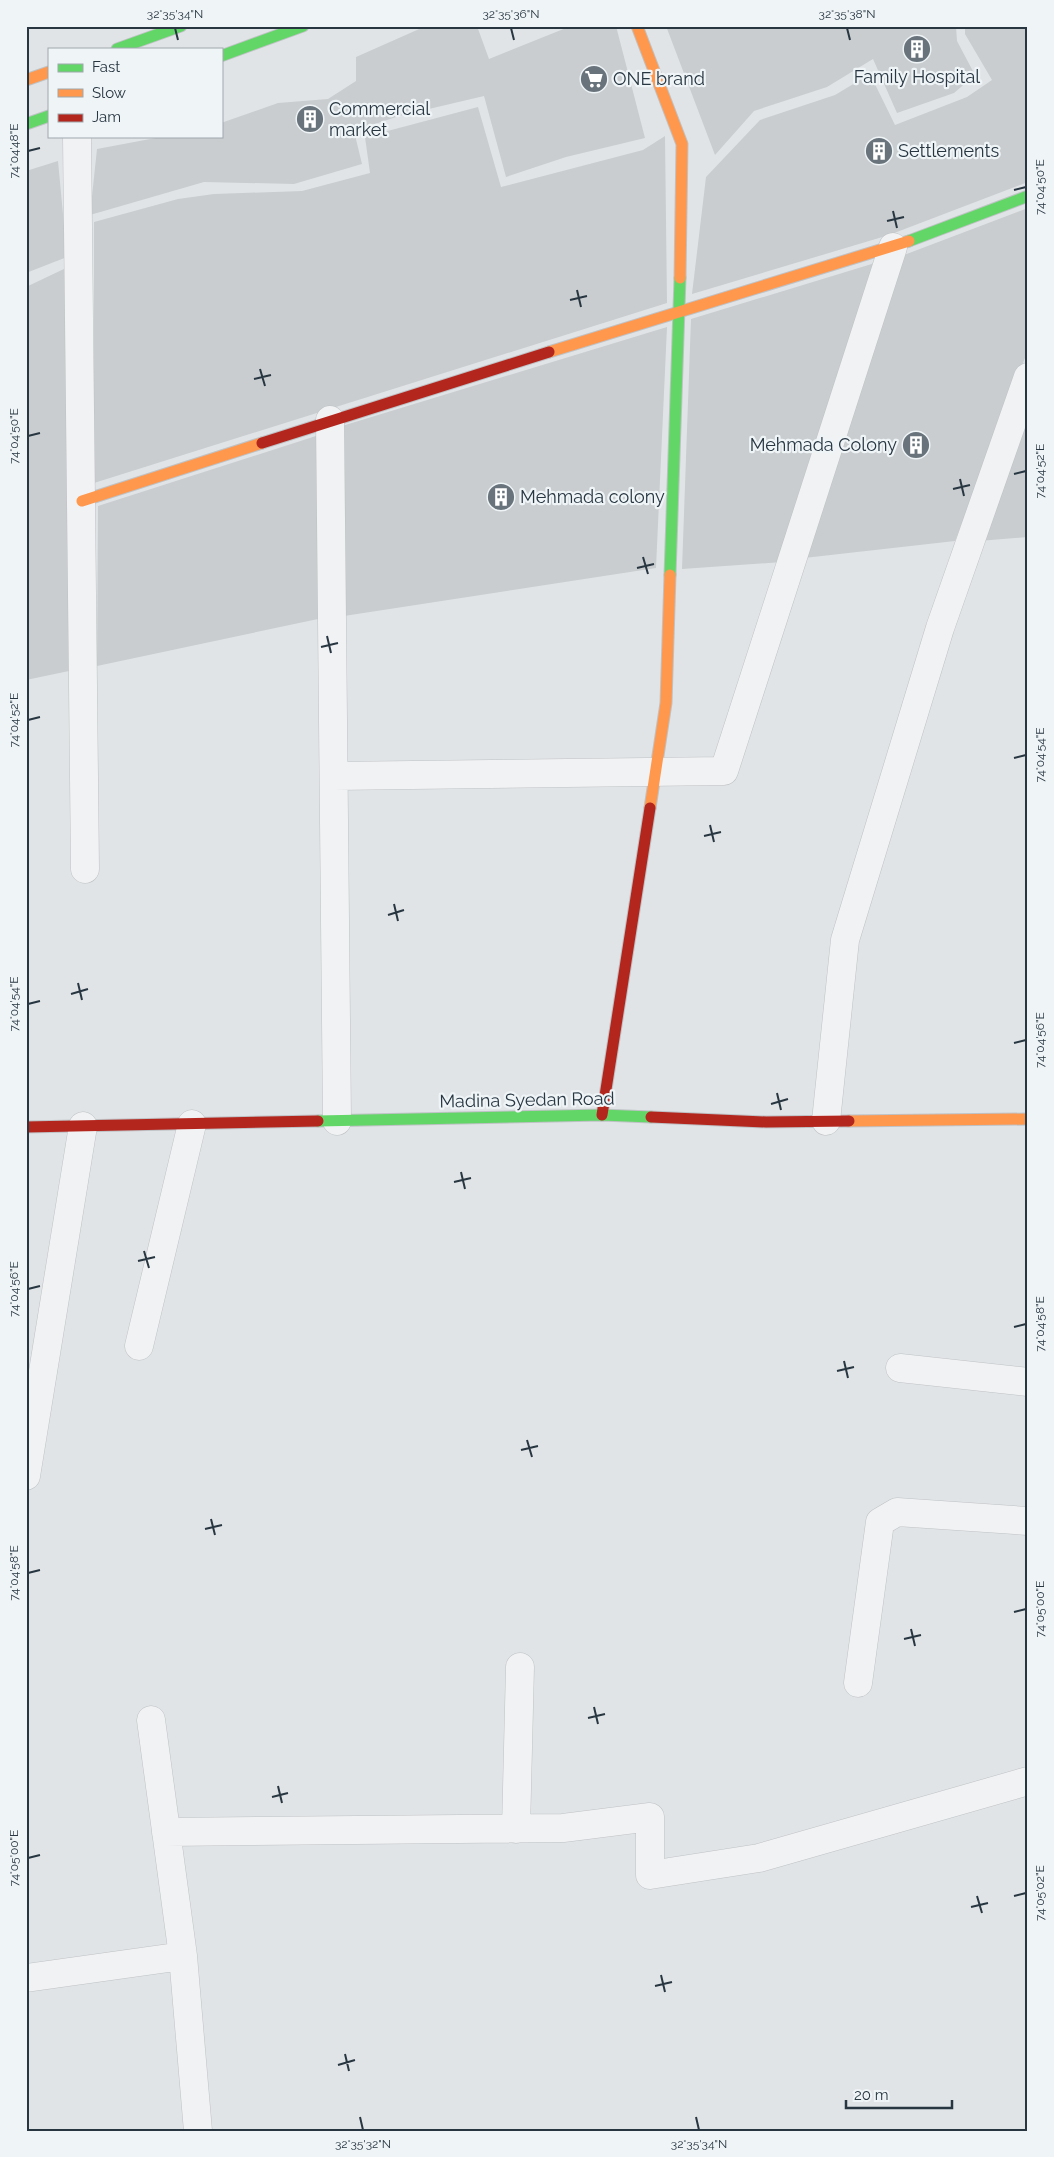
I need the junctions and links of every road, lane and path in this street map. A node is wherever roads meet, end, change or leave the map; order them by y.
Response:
1 (303, 26) edge
2 (637, 26) edge
3 (167, 29) edge
4 (120, 48) edge
5 (222, 56) edge
6 (48, 72) edge
7 (26, 80) edge
8 (48, 116) edge
9 (26, 124) edge
10 (77, 138) edge
11 (1028, 196) edge
12 (893, 247) junction
13 (678, 313) junction
14 (1028, 376) edge
15 (330, 420) junction
16 (82, 501) junction
17 (655, 771) junction
18 (334, 776) junction
19 (85, 869) dead end
20 (602, 1115) junction
21 (1028, 1119) edge
22 (337, 1121) junction
23 (826, 1121) junction
24 (192, 1124) junction
25 (83, 1126) junction
26 (26, 1127) edge
27 (139, 1346) dead end
28 (900, 1368) dead end
29 (1028, 1382) edge
30 (26, 1476) edge
31 (1028, 1521) edge
32 (520, 1667) dead end
33 (858, 1683) dead end
34 (151, 1720) dead end
35 (1028, 1781) edge
36 (516, 1828) junction
37 (166, 1832) junction
38 (183, 1956) junction
39 (26, 1978) edge
40 (198, 2131) edge

1 - 5 street
2 - 13 street
3 - 4 street
6 - 7 street
8 - 9 street
10 - 16 street
11 - 12 street
12 - 13 street
12 - 17 street
13 - 15 street
13 - 17 street
14 - 23 street
15 - 16 street
15 - 18 street
16 - 19 street
17 - 18 street
17 - 20 street
18 - 22 street
20 - 22 street, Madina Syedan Road
20 - 23 street, Madina Syedan Road
21 - 23 street, Madina Syedan Road
22 - 24 street, Madina Syedan Road
24 - 25 street, Madina Syedan Road
24 - 27 street
25 - 26 street, Madina Syedan Road
25 - 30 street
28 - 29 street
31 - 33 street
32 - 36 street
34 - 37 street
35 - 36 street
36 - 37 street
37 - 38 street
38 - 39 street
38 - 40 street

